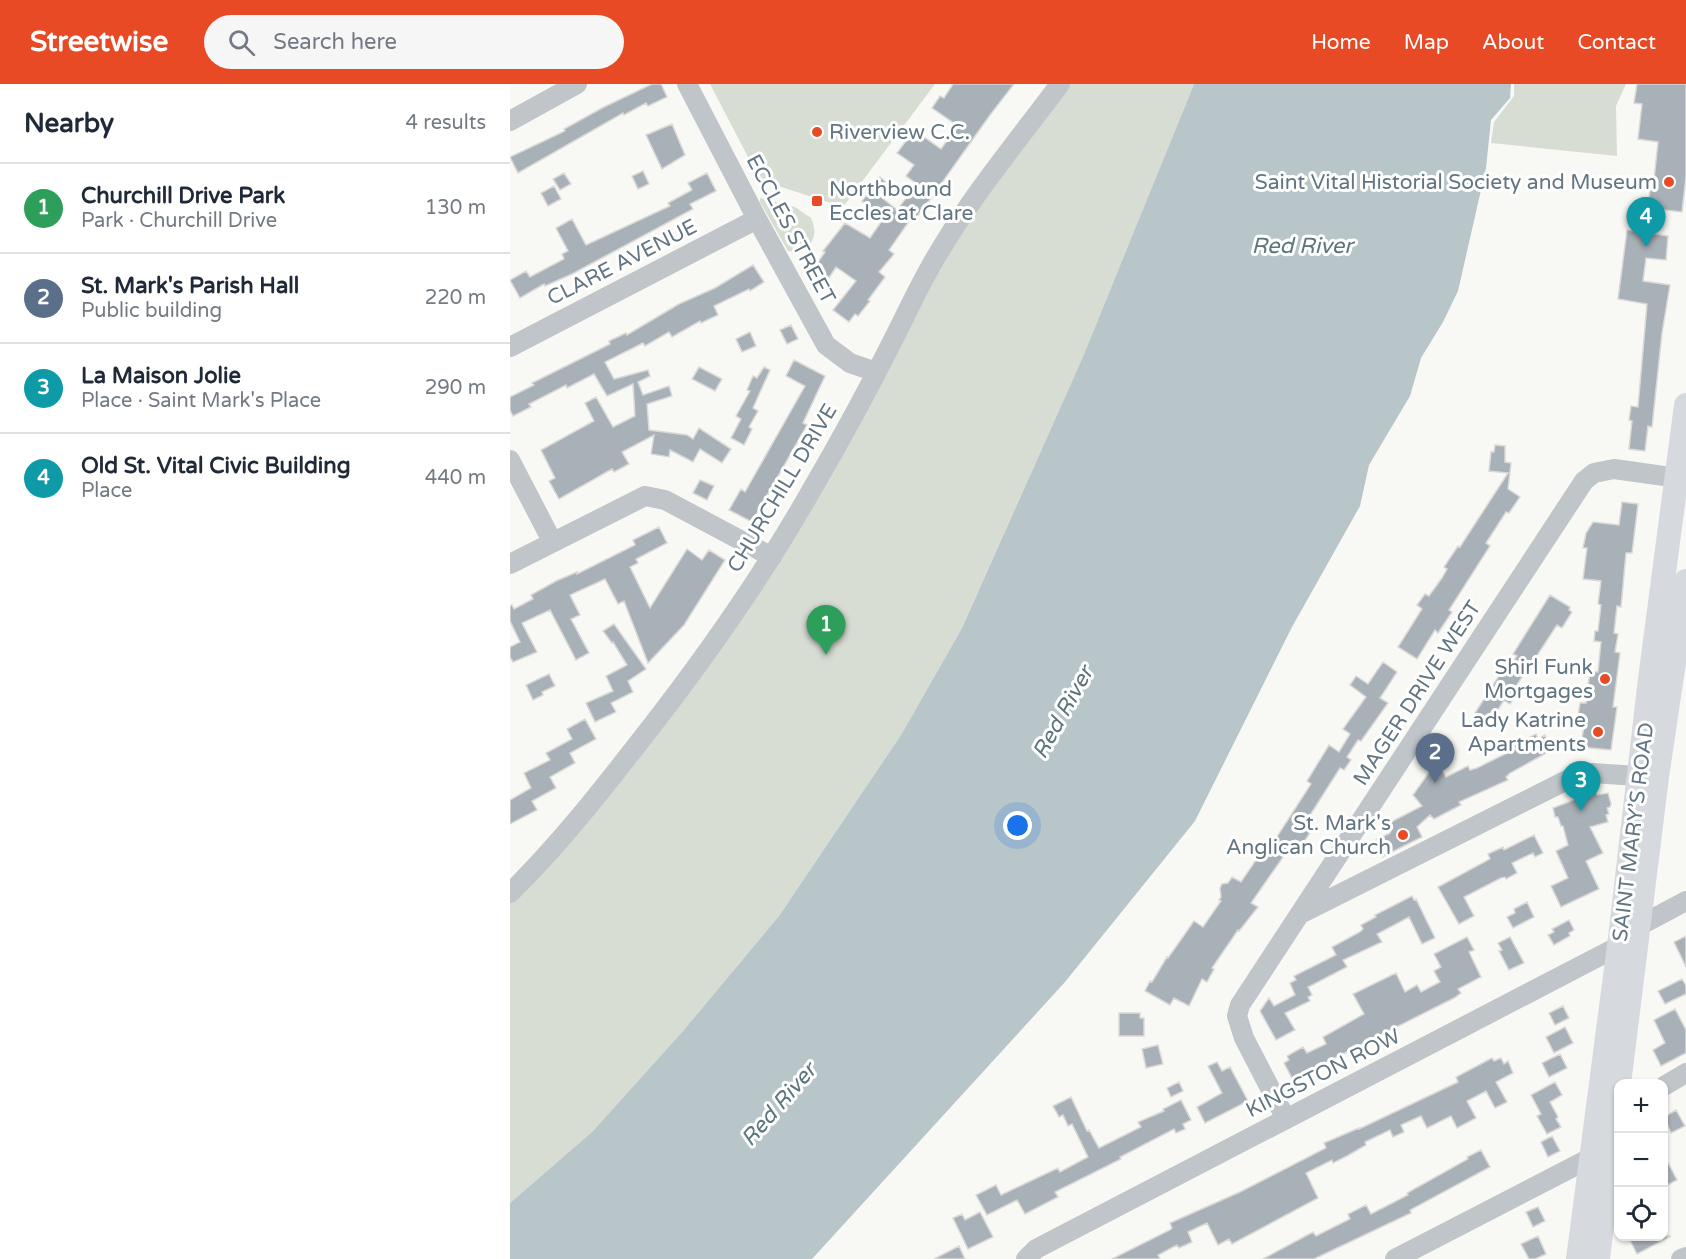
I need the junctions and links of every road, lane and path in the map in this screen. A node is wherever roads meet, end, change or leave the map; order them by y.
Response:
1 (577, 84) edge
2 (687, 84) edge
3 (1060, 84) edge
4 (510, 120) edge
5 (757, 219) junction
6 (510, 347) edge
7 (876, 372) junction
8 (1686, 405) edge
9 (510, 460) edge
10 (1681, 478) edge
11 (552, 542) junction
12 (772, 557) junction
13 (510, 564) edge
14 (1686, 581) edge
15 (1669, 681) edge
16 (1648, 777) junction
17 (510, 893) edge
18 (1686, 901) edge
19 (1301, 913) junction
20 (1639, 926) junction
21 (1619, 946) junction
22 (1686, 1074) edge
23 (1620, 1079) edge
24 (1668, 1084) edge
25 (1612, 1108) edge
26 (1286, 1119) junction
27 (1601, 1153) junction
28 (1686, 1257) edge
29 (1026, 1259) edge
30 (1395, 1259) edge
31 (1578, 1259) edge
32 (1598, 1259) edge
33 (1681, 1259) edge

1 - 4 street
2 - 5 street, ECCLES STREET
3 - 7 street, CHURCHILL DRIVE
5 - 6 street, CLARE AVENUE
5 - 7 street, ECCLES STREET
7 - 12 street, CHURCHILL DRIVE
8 - 10 main road, SAINT MARY’S ROAD
9 - 11 street
10 - 15 main road, SAINT MARY’S ROAD
10 - 19 street, MAGER DRIVE WEST
11 - 12 street
11 - 13 street
12 - 17 street, CHURCHILL DRIVE
14 - 15 main road, SAINT MARY’S ROAD
15 - 16 main road, SAINT MARY’S ROAD
16 - 19 street
16 - 20 main road, SAINT MARY’S ROAD
16 - 21 main road, SAINT MARY’S ROAD
18 - 20 street, KINGSTON ROW
19 - 26 street, MAGER DRIVE WEST
20 - 21 street, KINGSTON ROW
20 - 23 main road, SAINT MARY’S ROAD
21 - 25 main road, SAINT MARY’S ROAD
21 - 26 street, KINGSTON ROW
22 - 24 street
25 - 27 main road, SAINT MARY’S ROAD
26 - 29 street, KINGSTON ROW
27 - 30 street
27 - 31 main road, SAINT MARY’S ROAD
27 - 32 main road, SAINT MARY’S ROAD
28 - 33 street

